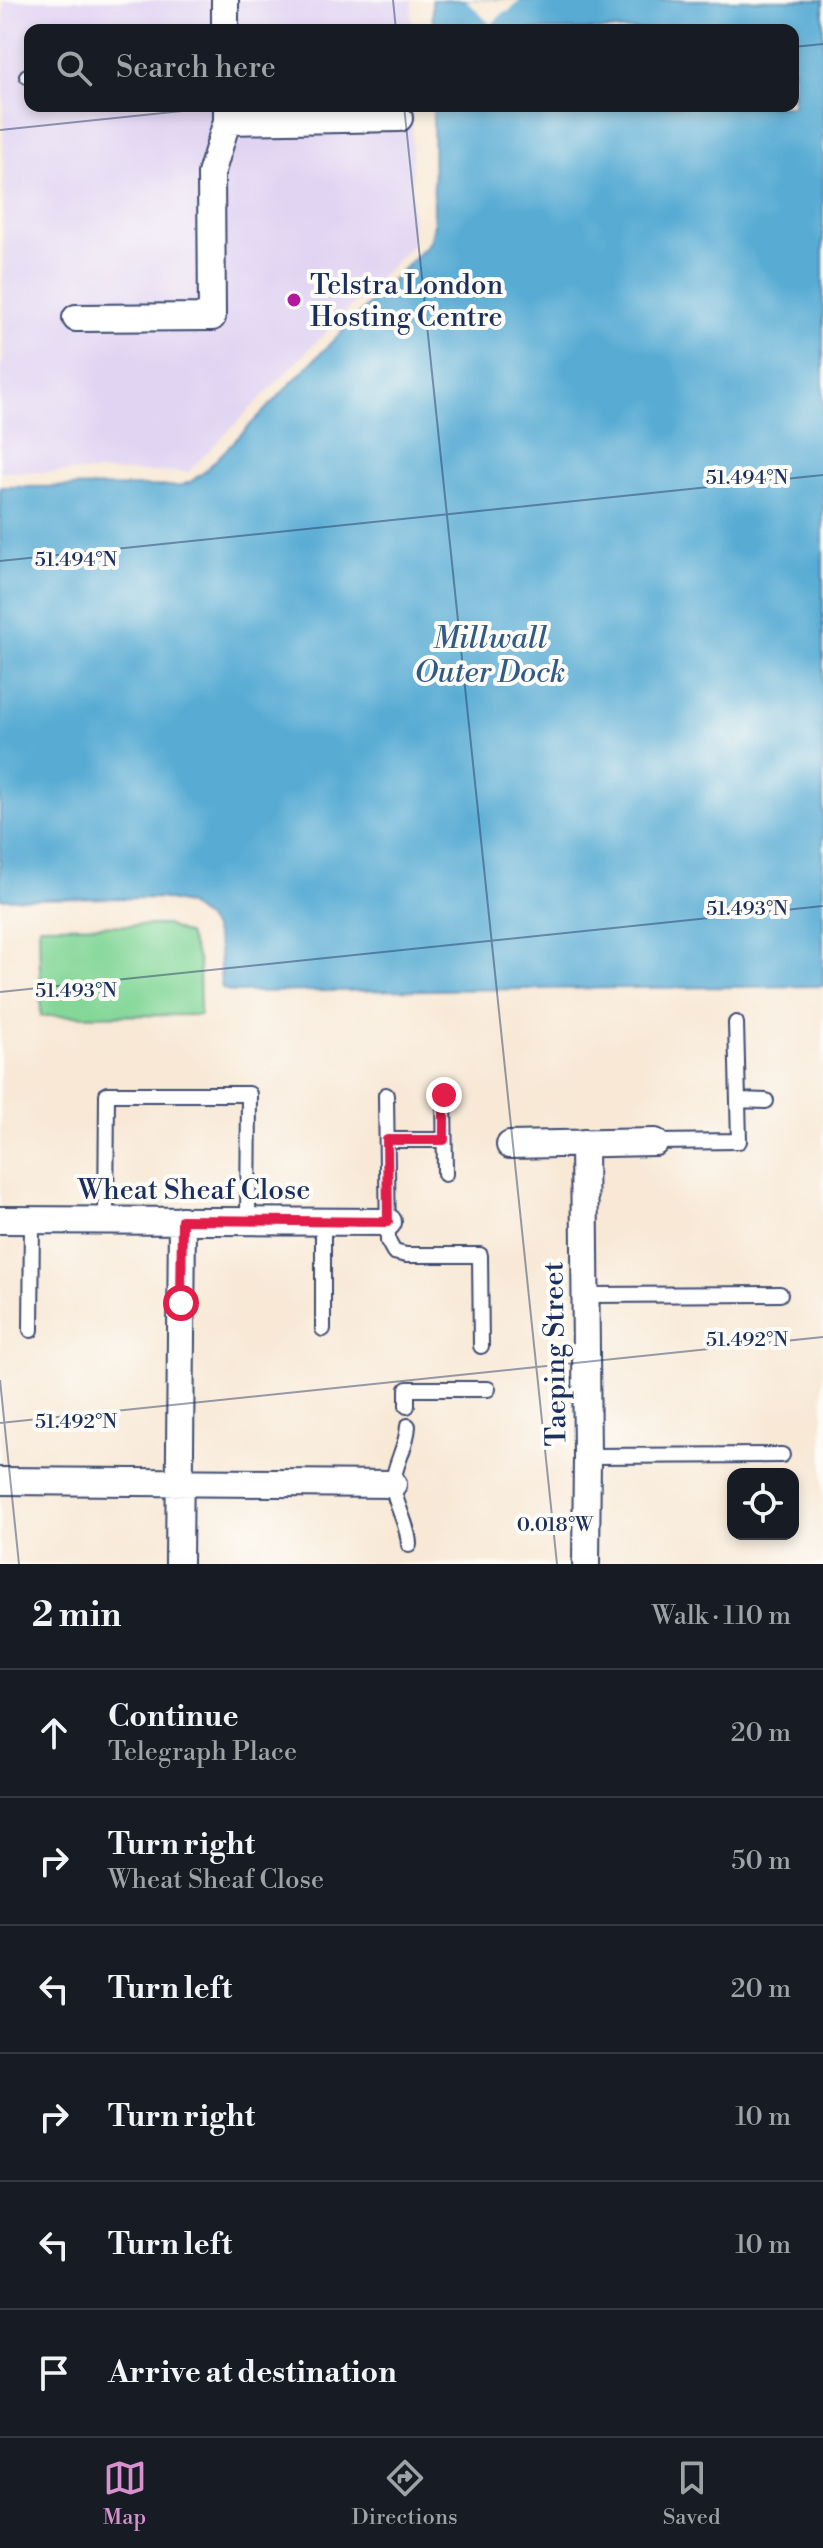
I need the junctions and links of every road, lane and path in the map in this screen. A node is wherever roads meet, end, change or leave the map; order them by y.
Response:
1 (225, 0) edge
2 (225, 24) edge
3 (227, 113) edge
4 (399, 118) dead end
5 (76, 318) dead end
6 (736, 1023) dead end
7 (386, 1095) dead end
8 (444, 1095) dead end
9 (738, 1100) junction
10 (766, 1101) dead end
11 (387, 1140) junction
12 (444, 1140) junction
13 (655, 1142) joint
14 (584, 1143) junction
15 (510, 1145) dead end
16 (445, 1174) dead end
17 (0, 1220) edge
18 (32, 1220) junction
19 (106, 1220) junction
20 (182, 1220) junction
21 (248, 1221) junction
22 (323, 1221) junction
23 (388, 1222) junction
24 (780, 1294) dead end
25 (586, 1295) junction
26 (323, 1329) dead end
27 (31, 1330) dead end
28 (481, 1346) dead end
29 (488, 1389) dead end
30 (407, 1406) dead end
31 (408, 1426) dead end
32 (782, 1455) dead end
33 (587, 1456) junction
34 (0, 1481) edge
35 (180, 1483) junction
36 (393, 1484) junction
37 (409, 1545) dead end
38 (179, 1564) edge
39 (586, 1564) edge

1 - 2 street
3 - 4 street
3 - 5 street
6 - 9 lane
7 - 11 lane
8 - 12 lane
9 - 10 lane
9 - 13 lane
11 - 12 lane
11 - 23 lane
12 - 16 lane
13 - 14 street
14 - 15 street
14 - 25 street, Taeping Street
17 - 18 street, Wheat Sheaf Close
18 - 19 street, Wheat Sheaf Close
18 - 27 lane
19 - 20 street, Wheat Sheaf Close
19 - 21 lane
20 - 21 street, Wheat Sheaf Close
20 - 35 street
21 - 22 street, Wheat Sheaf Close
22 - 23 street, Wheat Sheaf Close
22 - 26 lane
23 - 28 lane
24 - 25 lane
25 - 33 street, Taeping Street
29 - 30 lane
31 - 36 lane
32 - 33 lane
33 - 39 street, Taeping Street
34 - 35 street
35 - 36 street
35 - 38 street
36 - 37 lane

